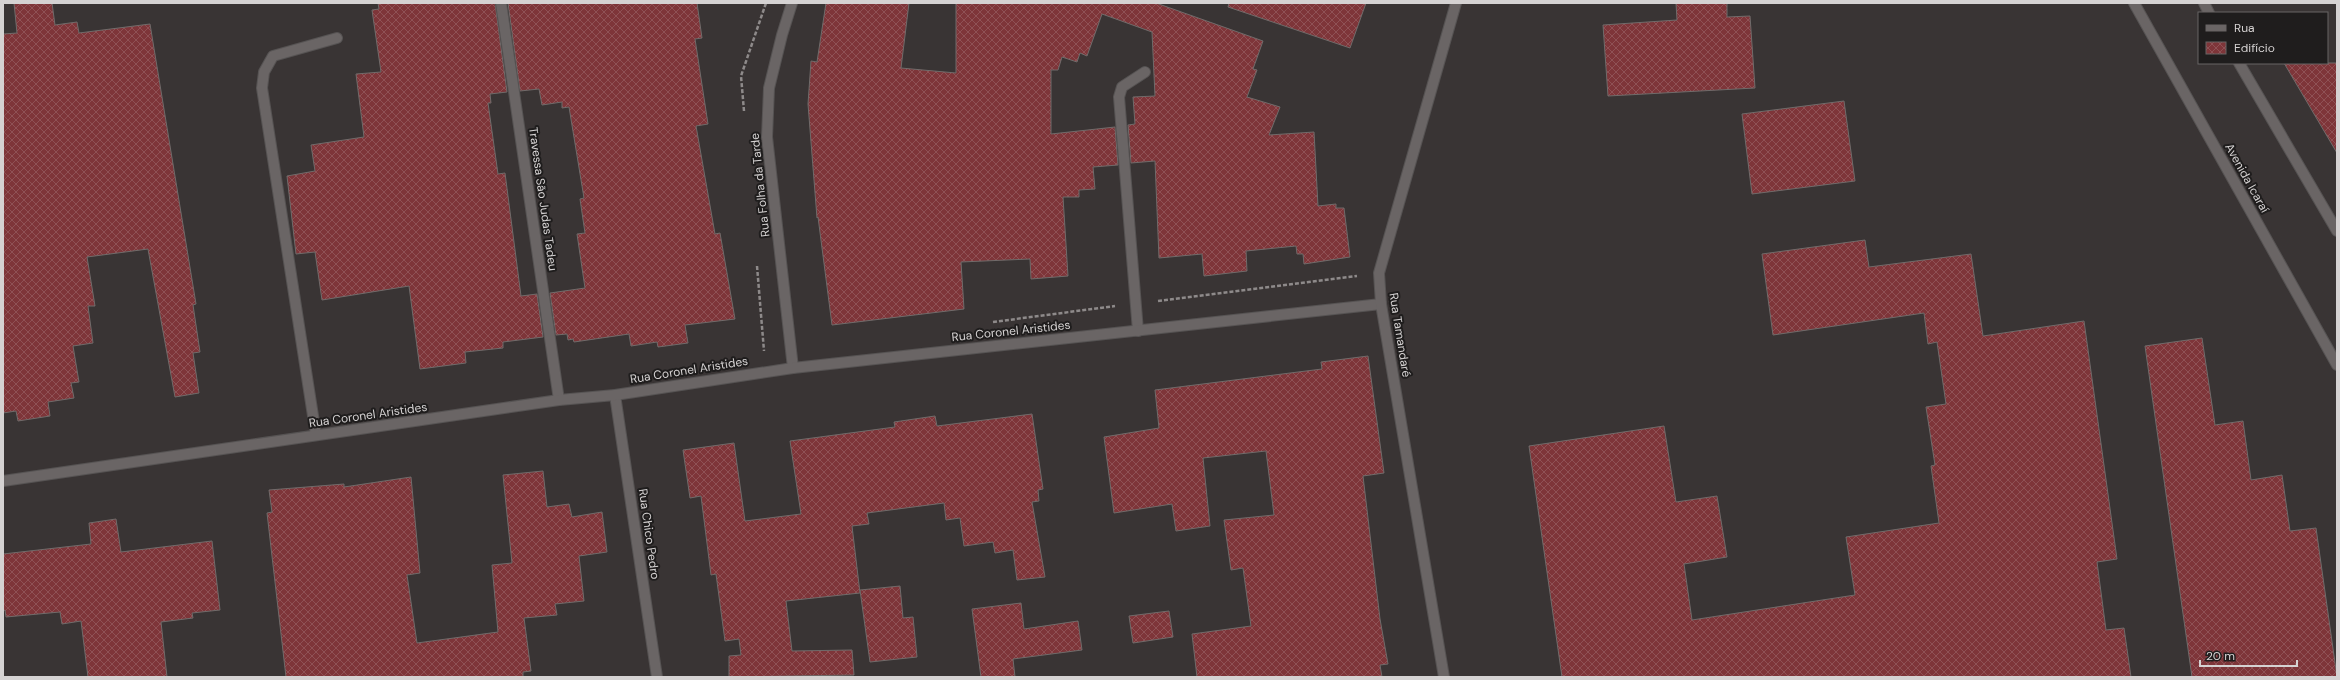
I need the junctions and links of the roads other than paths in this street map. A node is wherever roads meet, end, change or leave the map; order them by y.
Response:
1 (502, 3) edge
2 (792, 3) edge
3 (1456, 3) edge
4 (2134, 3) edge
5 (2204, 3) edge
6 (2208, 12) edge
7 (337, 38) dead end
8 (2240, 64) edge
9 (1145, 72) dead end
10 (2337, 231) edge
11 (1381, 304) junction
12 (1138, 331) junction
13 (2337, 365) edge
14 (793, 368) junction
15 (615, 395) junction
16 (559, 400) junction
17 (316, 435) junction
18 (3, 481) edge
19 (657, 677) edge
20 (1444, 677) edge

1 - 16 street, Travessa São Judas Tadeu
2 - 14 street, Rua Folha da Tarde
3 - 11 street, Rua Tamandaré
4 - 13 street, Avenida Icaraí
5 - 6 street
7 - 17 street
8 - 10 street
9 - 12 street
11 - 12 street, Rua Coronel Aristides
11 - 20 street, Rua Tamandaré
12 - 14 street, Rua Coronel Aristides
14 - 15 street, Rua Coronel Aristides
15 - 16 street, Rua Coronel Aristides
15 - 19 street, Rua Chico Pedro
16 - 17 street, Rua Coronel Aristides
17 - 18 street, Rua Coronel Aristides

